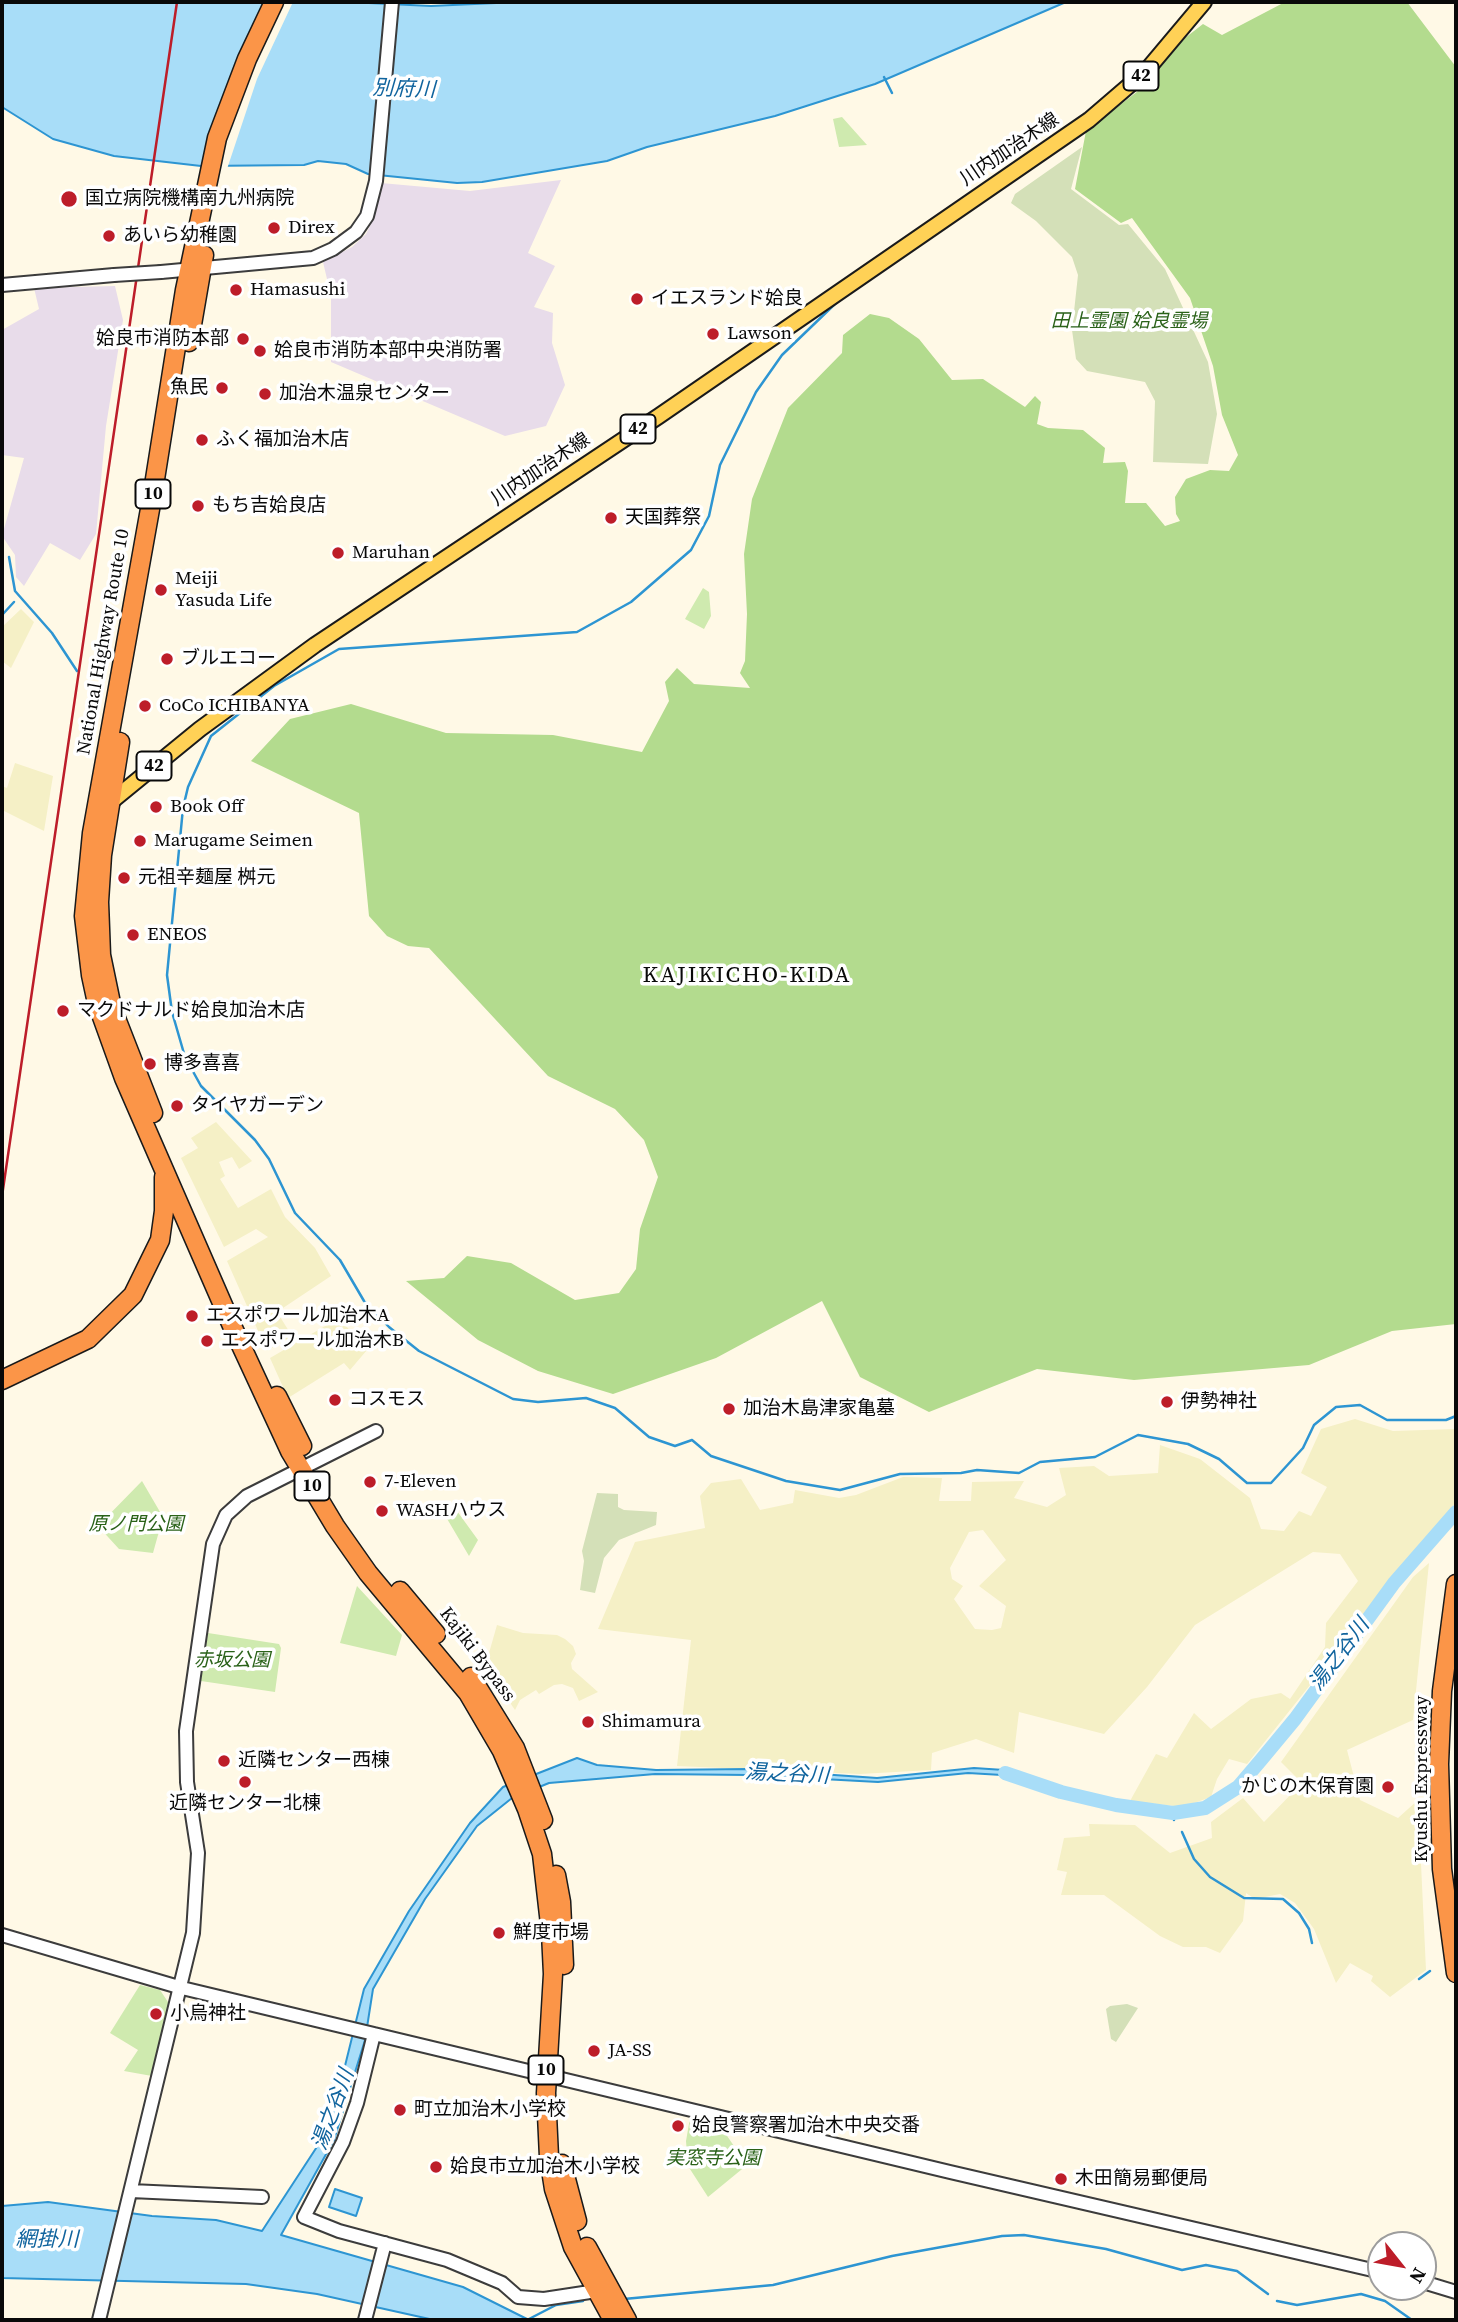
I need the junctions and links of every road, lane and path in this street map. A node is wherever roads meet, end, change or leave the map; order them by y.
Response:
1 (274, 2) edge
2 (285, 2) edge
3 (392, 2) edge
4 (1204, 2) edge
5 (213, 175) junction
6 (195, 269) junction
7 (2, 285) edge
8 (117, 756) junction
9 (146, 773) junction
10 (102, 809) junction
11 (164, 1140) junction
12 (164, 1166) junction
13 (160, 1240) junction
14 (206, 1264) junction
15 (2, 1380) edge
16 (376, 1431) dead end
17 (307, 1468) junction
18 (1456, 1584) edge
19 (1456, 1666) edge
20 (1456, 1886) edge
21 (2, 1935) edge
22 (1456, 1973) edge
23 (182, 1988) junction
24 (373, 2034) junction
25 (552, 2076) junction
26 (131, 2193) junction
27 (262, 2197) dead end
28 (384, 2249) junction
29 (1367, 2269) edge
30 (1437, 2286) edge
31 (603, 2290) junction
32 (1456, 2292) edge
33 (99, 2320) edge
34 (365, 2320) edge
35 (613, 2320) edge
36 (627, 2320) edge

1 - 5 highway, National Highway Route 10 / 10
2 - 5 highway, National Highway Route 10 / 10
3 - 6 street
4 - 9 main road, 川内加治木線 / 42
5 - 6 highway, National Highway Route 10 / 10
6 - 7 street, bridge
6 - 8 highway, National Highway Route 10 / 10
6 - 10 highway, National Highway Route 10 / 10
8 - 9 main road
8 - 10 highway, National Highway Route 10 / 10
9 - 10 main road, 川内加治木線 / 42
10 - 11 highway, National Highway Route 10 / 10
10 - 12 highway, National Highway Route 10 / 10
11 - 12 highway, National Highway Route 10 / 10
11 - 17 highway, Kajiki Bypass / 10
12 - 13 highway, National Highway Route 10 / 10
12 - 14 highway, Kajiki Bypass / 10
13 - 14 highway, 10
13 - 15 highway, National Highway Route 10 / 10
14 - 17 highway, Kajiki Bypass / 10
16 - 17 street
17 - 23 street
17 - 25 highway, Kajiki Bypass / 10
18 - 22 highway, Kyushu Expressway
19 - 20 highway, Kyushu Expressway
21 - 23 street
23 - 24 street
23 - 26 street
24 - 25 street
24 - 28 street
25 - 29 street
25 - 31 highway, Kajiki Bypass / 10
26 - 27 street
26 - 33 street
28 - 31 street
28 - 34 street
30 - 32 street
31 - 35 highway, Kajiki Bypass / 10
31 - 36 highway, Kajiki Bypass / 10

